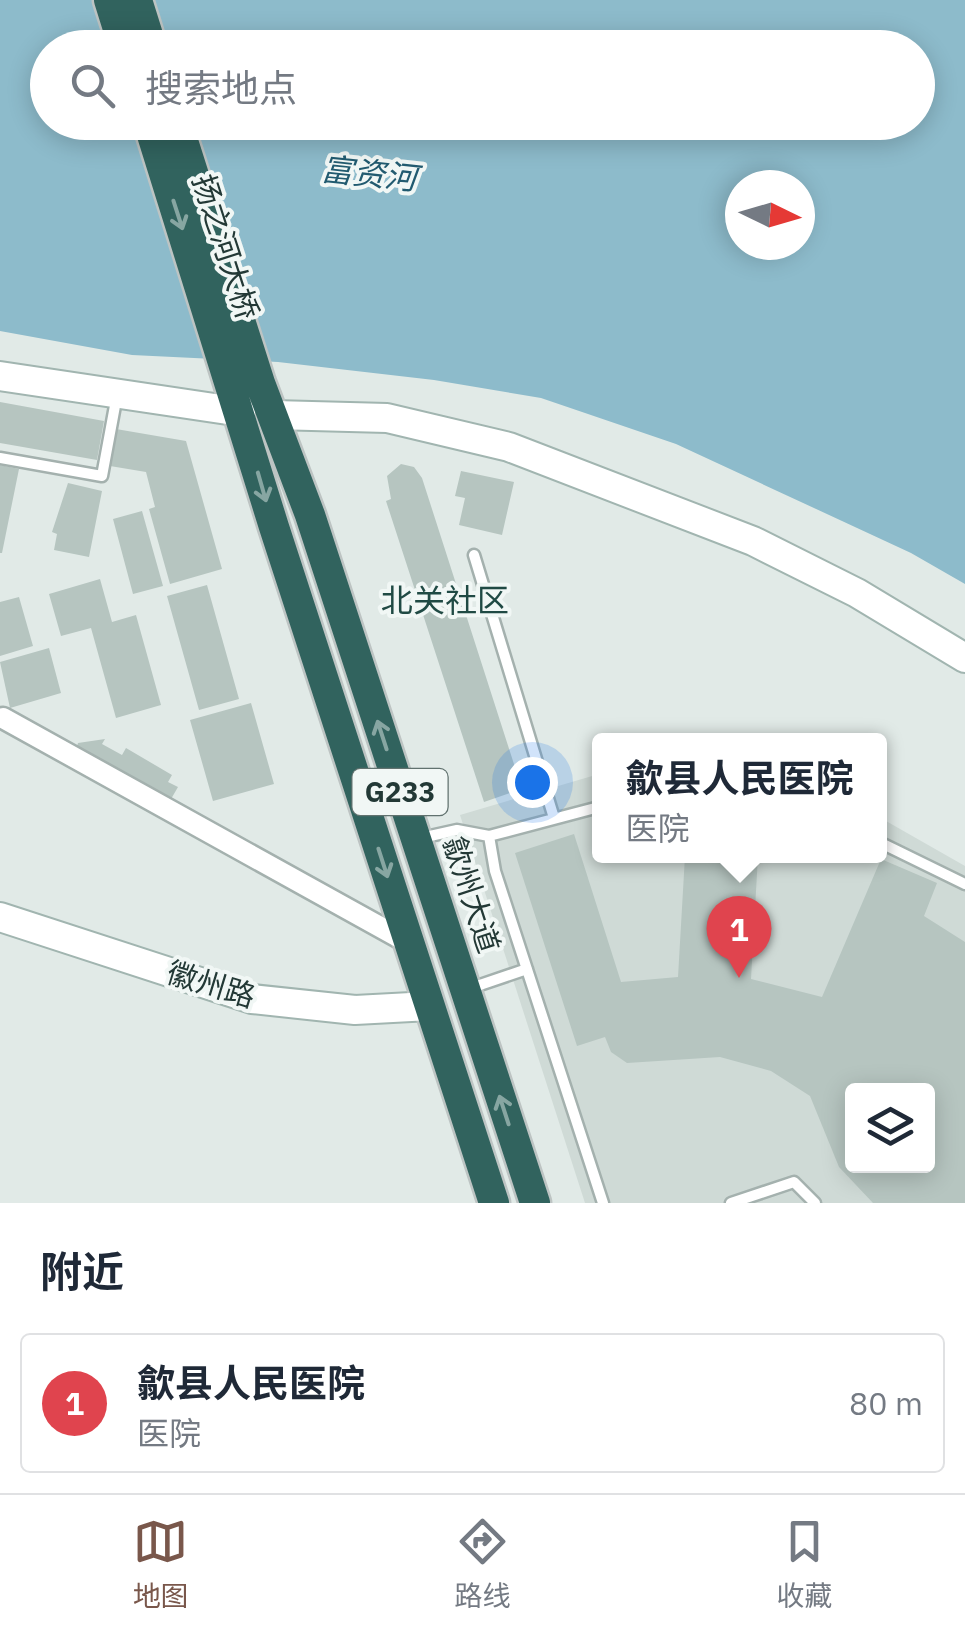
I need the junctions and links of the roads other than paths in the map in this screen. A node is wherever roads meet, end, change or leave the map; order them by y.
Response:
1 (109, 0) edge
2 (137, 0) edge
3 (118, 30) edge
4 (146, 30) edge
5 (154, 140) edge
6 (181, 140) edge
7 (0, 376) edge
8 (117, 394) junction
9 (246, 396) junction
10 (274, 415) junction
11 (0, 458) edge
12 (474, 556) dead end
13 (965, 658) edge
14 (3, 718) dead end
15 (592, 809) edge
16 (554, 818) junction
17 (489, 836) junction
18 (416, 840) junction
19 (887, 846) edge
20 (965, 884) edge
21 (0, 917) edge
22 (409, 943) junction
23 (526, 969) junction
24 (465, 990) junction
25 (430, 1006) junction
26 (494, 1203) edge
27 (534, 1203) edge
28 (603, 1203) edge
29 (731, 1203) edge
30 (816, 1203) edge

1 - 3 highway
2 - 4 highway
5 -> 9 highway, 扬之河大桥 / G233
6 - 9 highway, 扬之河大桥 / G233
7 - 8 street
8 - 9 street
8 - 11 lane
9 - 10 highway, 歙州大道 / G233
9 -> 22 highway, G233
10 - 13 street
18 -> 10 highway, 歙州大道 / G233
12 - 16 lane
14 - 22 street
15 - 16 lane
16 - 17 lane
17 - 18 lane
17 - 23 lane
18 - 24 highway, 歙州大道 / G233
19 - 20 lane
21 - 25 street, 徽州路
22 - 25 highway, G233
23 - 24 lane
23 - 28 lane
27 -> 24 highway, 歙州大道 / G233
25 - 26 highway, G233
29 - 30 lane

